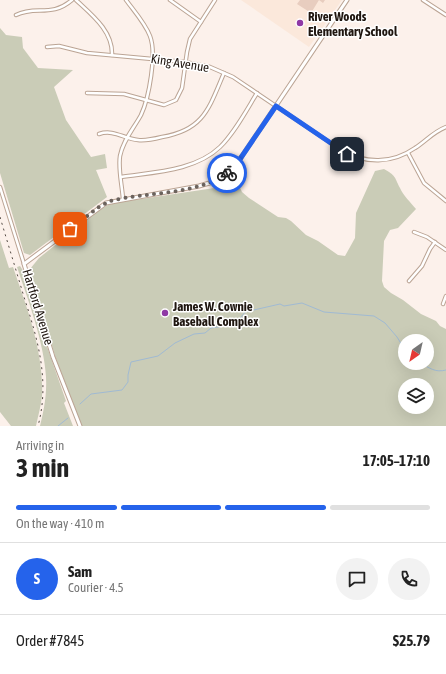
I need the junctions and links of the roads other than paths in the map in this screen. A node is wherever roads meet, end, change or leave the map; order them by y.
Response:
1 (72, 0) edge
2 (76, 0) edge
3 (126, 0) edge
4 (171, 0) edge
5 (215, 0) edge
6 (347, 0) edge
7 (423, 0) edge
8 (16, 15) dead end
9 (446, 15) edge
10 (201, 22) junction
11 (47, 47) dead end
12 (112, 54) junction
13 (152, 59) junction
14 (186, 62) junction
15 (224, 73) junction
16 (87, 93) dead end
17 (257, 93) junction
18 (146, 101) junction
19 (276, 106) junction
20 (446, 127) edge
21 (99, 134) dead end
22 (127, 137) junction
23 (408, 153) junction
24 (121, 177) junction
25 (0, 187) edge
26 (123, 199) junction
27 (446, 201) edge
28 (414, 232) dead end
29 (435, 242) junction
30 (446, 250) edge
31 (24, 264) junction
32 (409, 281) dead end
33 (446, 296) edge
34 (443, 304) dead end
35 (80, 426) edge

1 - 8 street
2 - 12 street
3 - 13 street
4 - 10 street
5 - 10 street
6 - 19 street
7 - 9 street
10 - 14 street
11 - 12 street, King Avenue
12 - 13 street, King Avenue
13 - 14 street, King Avenue
13 - 18 street
14 - 15 street, King Avenue
14 - 18 street
15 - 17 street, King Avenue
15 - 22 street
16 - 18 street
17 - 19 street, King Avenue
17 - 24 street
18 - 22 street
19 - 23 street, King Avenue
19 - 26 street
20 - 23 street, King Avenue
21 - 22 street
22 - 24 street
23 - 27 street
24 - 26 street
25 - 31 street, Hartford Avenue
26 - 31 street
28 - 29 street
29 - 30 street
29 - 32 street
31 - 35 street, Hartford Avenue
33 - 34 street

